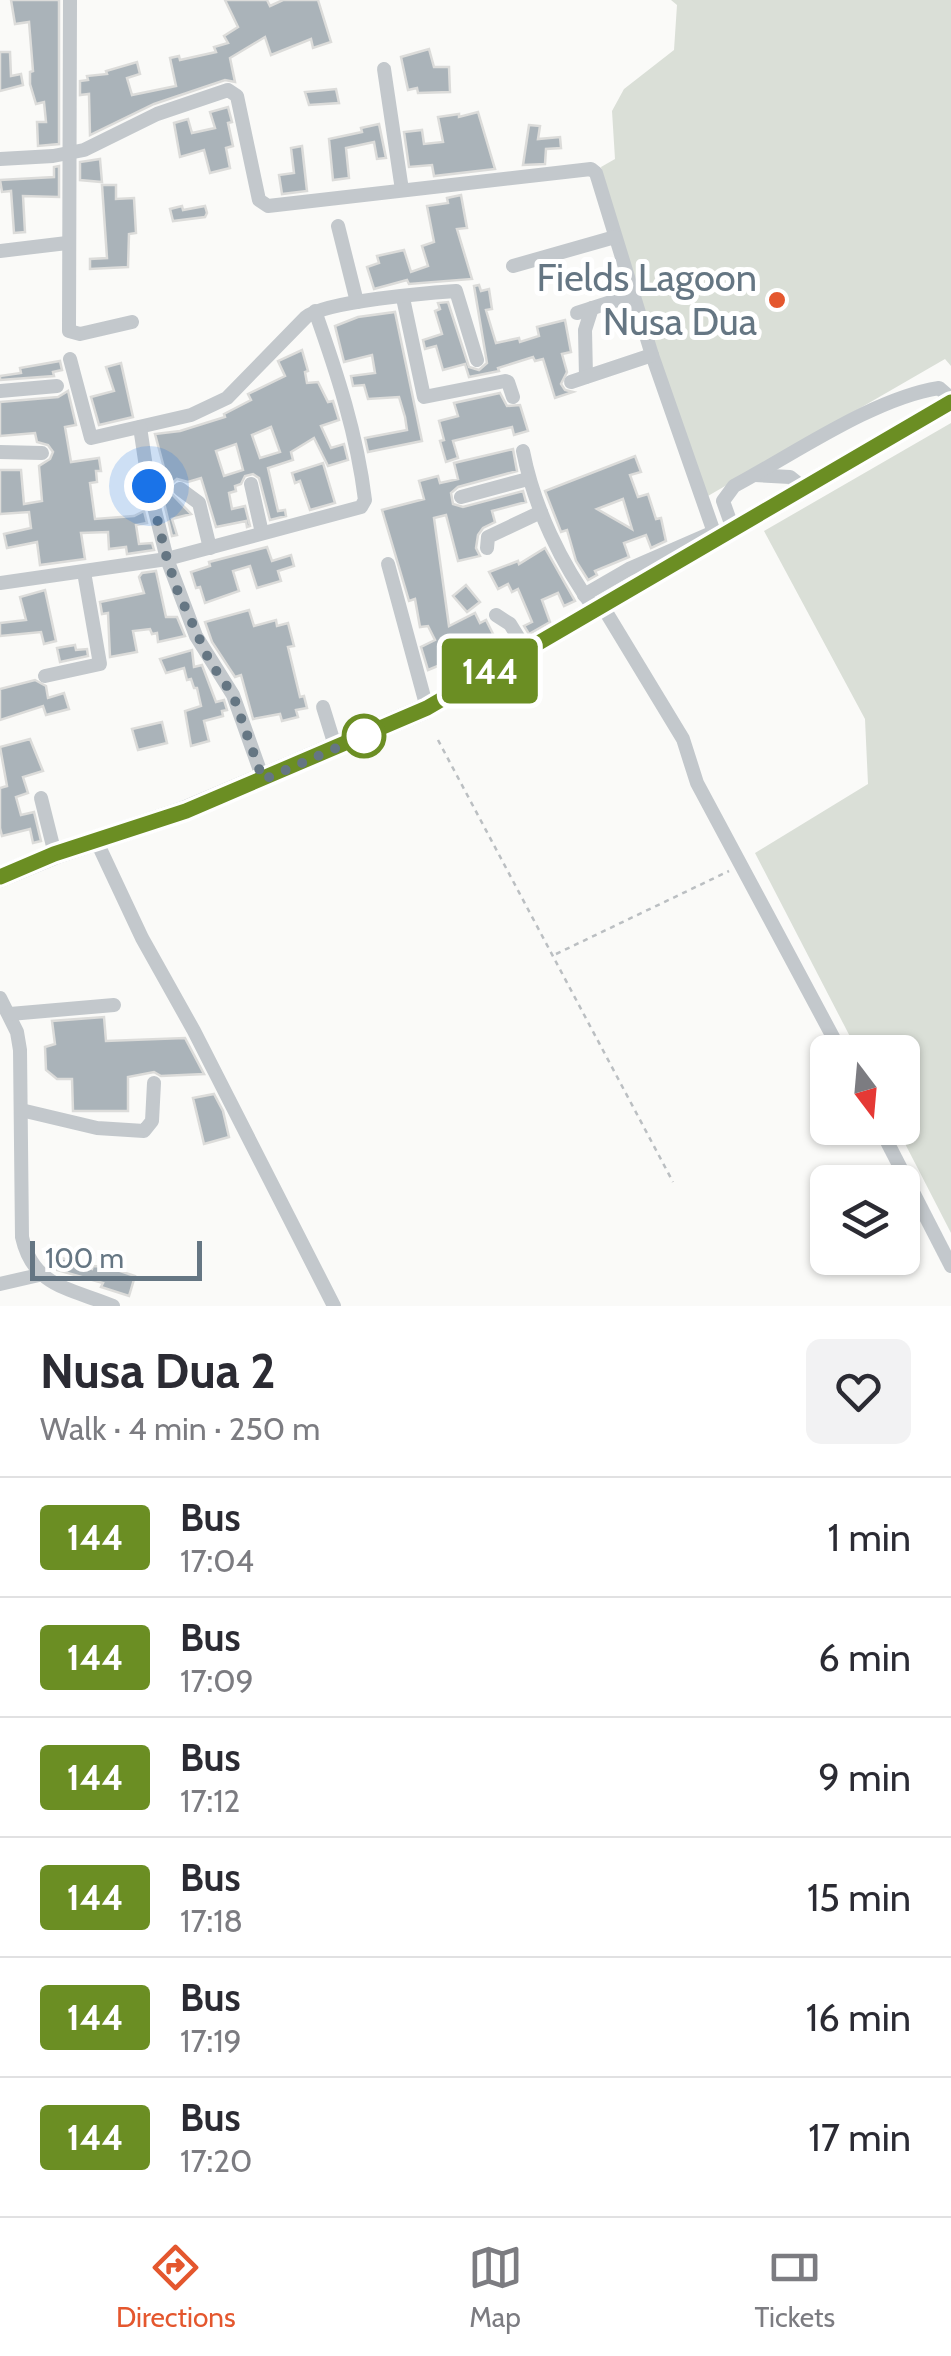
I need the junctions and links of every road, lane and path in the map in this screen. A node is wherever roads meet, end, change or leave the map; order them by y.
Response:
1 (70, 0) edge
2 (384, 69) dead end
3 (69, 154) junction
4 (0, 160) edge
5 (402, 190) junction
6 (338, 226) dead end
7 (615, 237) junction
8 (67, 244) junction
9 (0, 251) edge
10 (513, 266) dead end
11 (633, 295) junction
12 (403, 298) junction
13 (356, 302) junction
14 (592, 308) junction
15 (315, 311) junction
16 (577, 313) dead end
17 (132, 322) dead end
18 (652, 354) junction
19 (70, 359) dead end
20 (477, 360) dead end
21 (56, 386) dead end
22 (0, 392) edge
23 (513, 398) dead end
24 (951, 400) edge
25 (140, 428) junction
26 (523, 450) dead end
27 (0, 452) edge
28 (42, 453) dead end
29 (754, 475) junction
30 (528, 479) junction
31 (251, 484) dead end
32 (180, 489) dead end
33 (805, 490) junction
34 (461, 497) dead end
35 (541, 512) junction
36 (262, 532) junction
37 (734, 532) junction
38 (716, 536) junction
39 (210, 548) junction
40 (488, 548) dead end
41 (167, 559) junction
42 (388, 564) dead end
43 (84, 572) junction
44 (0, 582) edge
45 (595, 604) junction
46 (496, 615) dead end
47 (526, 650) junction
48 (45, 676) dead end
49 (323, 707) dead end
50 (427, 708) junction
51 (438, 740) dead end
52 (336, 748) junction
53 (263, 780) junction
54 (41, 798) dead end
55 (96, 840) junction
56 (54, 854) junction
57 (740, 866) junction
58 (5, 872) edge
59 (555, 955) junction
60 (0, 998) edge
61 (114, 1005) dead end
62 (10, 1014) junction
63 (831, 1035) edge
64 (154, 1083) dead end
65 (21, 1110) junction
66 (889, 1145) edge
67 (674, 1182) dead end
68 (951, 1266) edge
69 (39, 1274) junction
70 (0, 1284) edge
71 (113, 1306) edge
72 (334, 1306) edge

1 - 3 street
2 - 5 street
3 - 4 street
3 - 5 street
3 - 8 street
5 - 7 street
6 - 13 street
7 - 10 street
7 - 11 street
8 - 9 street
8 - 17 street
11 - 14 street
11 - 18 street
12 - 13 street
12 - 20 street
12 - 23 street
13 - 15 street
14 - 16 street
14 - 18 street
15 - 25 street
15 - 36 street
18 - 38 street
19 - 25 street
21 - 22 street
24 - 29 street
24 - 33 main road
25 - 41 street
26 - 30 street
27 - 28 street
29 - 33 street
29 - 37 street
30 - 34 street
30 - 35 street
31 - 36 street
32 - 39 street
33 - 37 main road
35 - 40 street
35 - 45 street
36 - 39 street
37 - 38 main road
38 - 45 main road
39 - 41 street
41 - 43 street
41 - 53 street
42 - 50 street
43 - 44 street
43 - 48 street
45 - 47 main road
45 - 57 street
46 - 47 street
47 - 50 main road
49 - 52 street
50 - 52 main road
51 - 59 path
52 - 53 main road
53 - 55 main road
54 - 56 street
55 - 56 main road
55 - 72 street
56 - 58 main road
57 - 59 path
57 - 63 street
59 - 67 path
60 - 62 street
61 - 62 street
62 - 65 street
64 - 65 street
65 - 69 street
66 - 68 street
69 - 70 street
69 - 71 street

